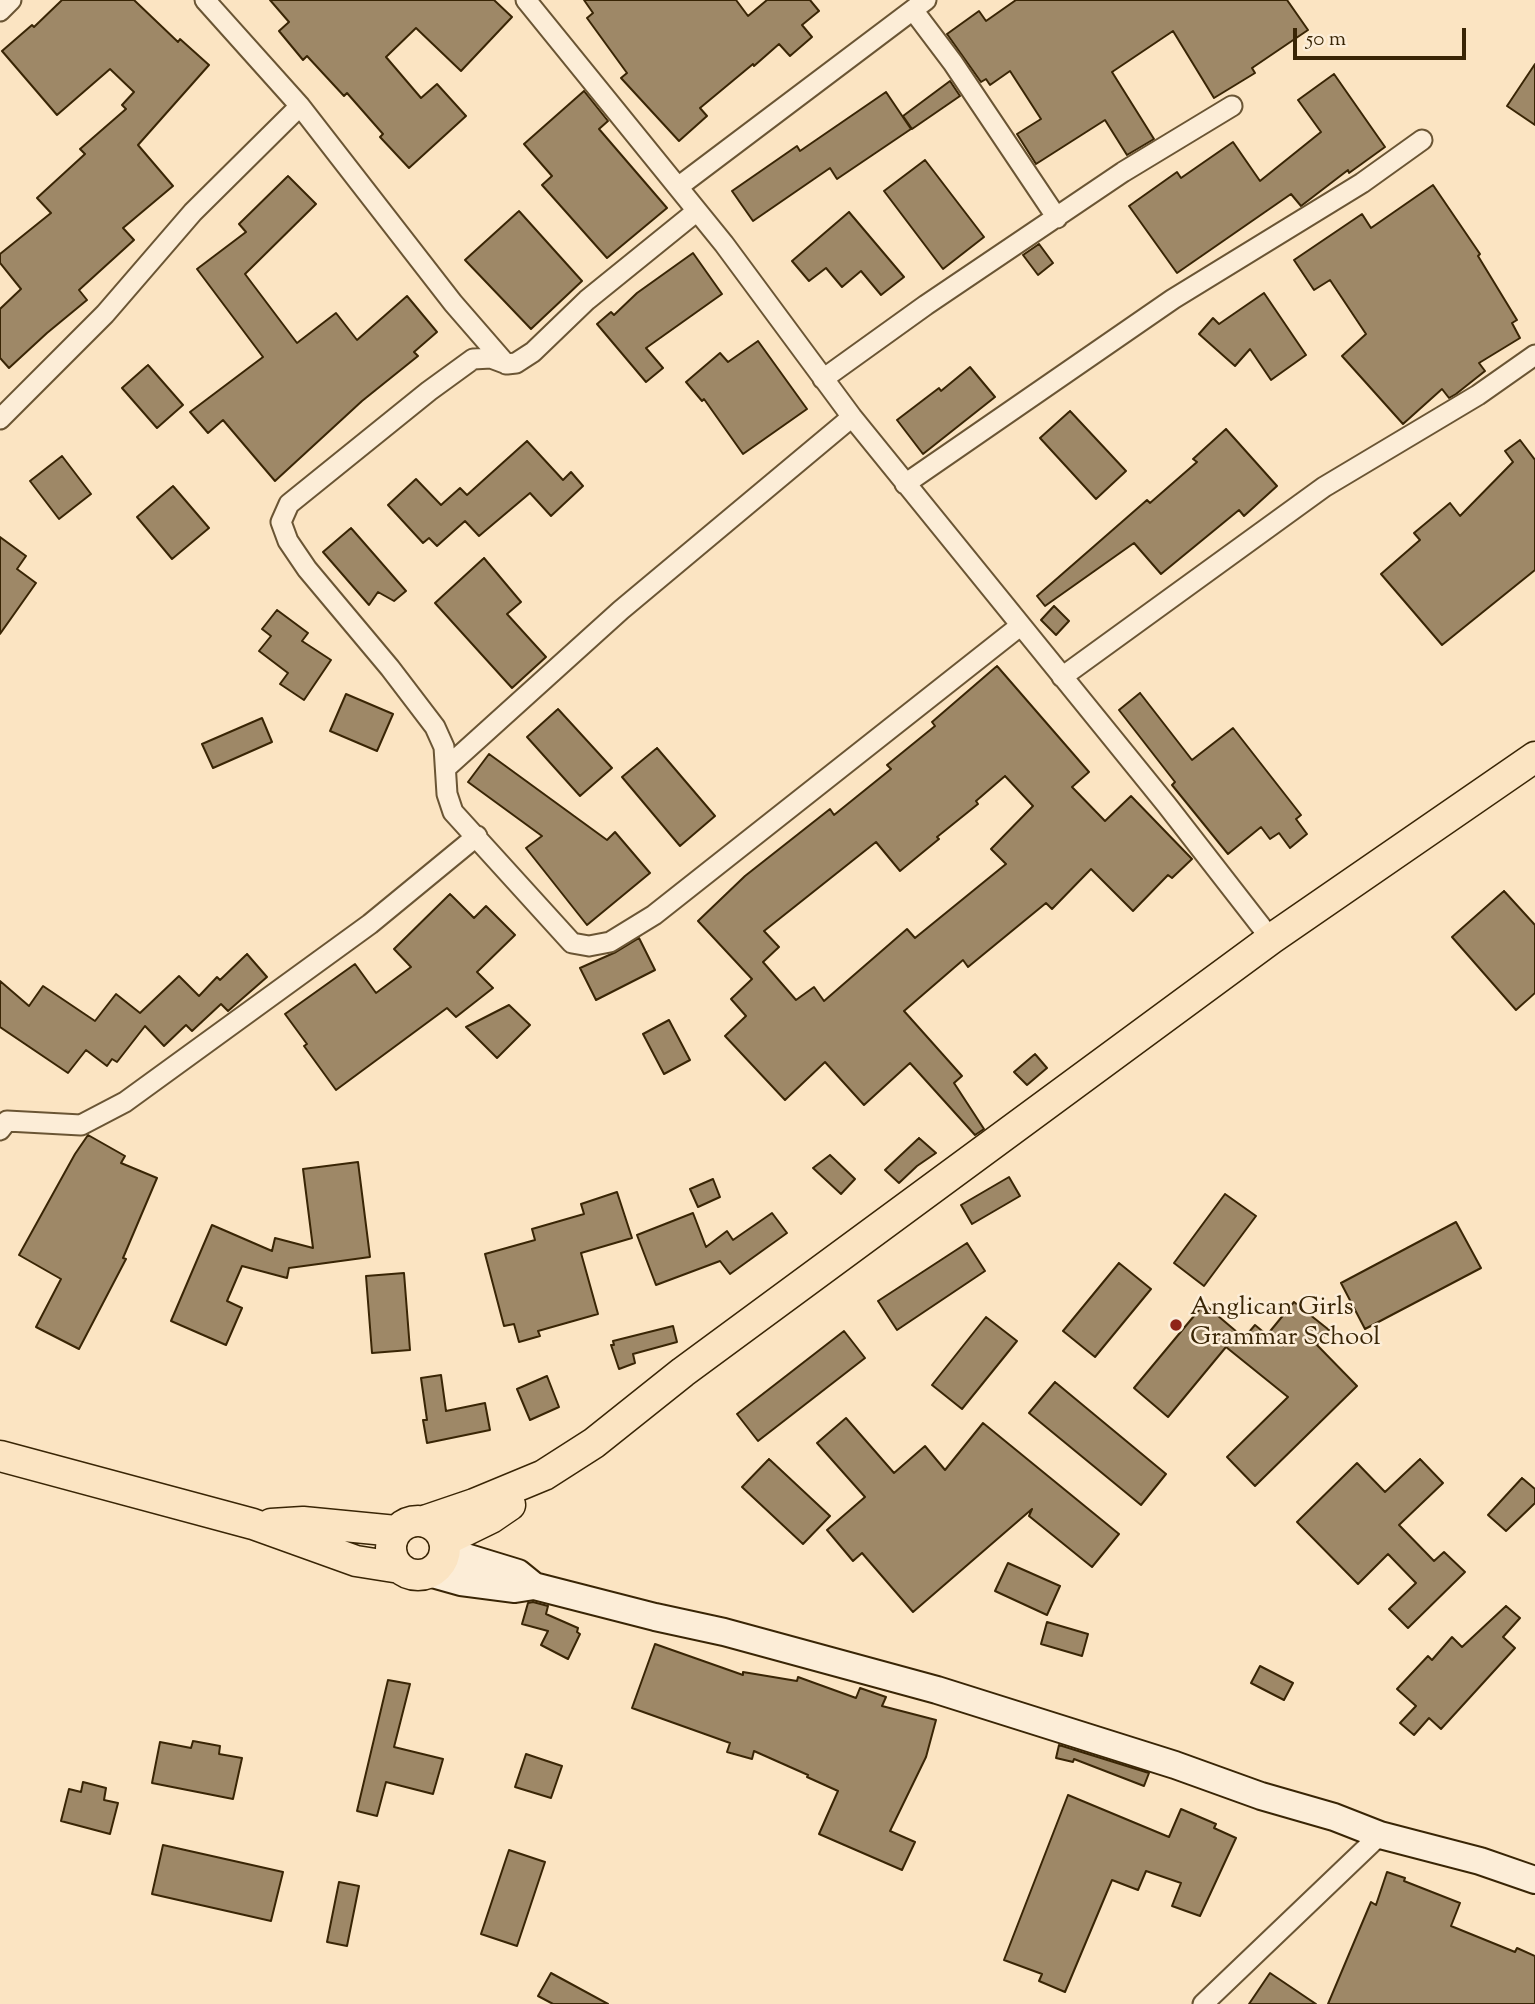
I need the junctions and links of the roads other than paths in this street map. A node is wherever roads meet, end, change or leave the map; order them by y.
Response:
1 (10, 0) edge
2 (205, 0) edge
3 (526, 0) edge
4 (919, 5) edge
5 (0, 11) edge
6 (300, 106) junction
7 (1232, 106) dead end
8 (1422, 140) dead end
9 (678, 187) junction
10 (697, 211) junction
11 (1057, 218) junction
12 (1535, 355) edge
13 (507, 364) junction
14 (823, 379) junction
15 (852, 417) junction
16 (0, 419) edge
17 (905, 484) junction
18 (1020, 626) junction
19 (1062, 677) junction
20 (1535, 757) edge
21 (446, 768) junction
22 (477, 836) junction
23 (1271, 939) junction
24 (0, 1130) edge
25 (0, 1456) edge
26 (253, 1524) junction
27 (396, 1531) junction
28 (436, 1546) junction
29 (400, 1568) junction
30 (1380, 1835) junction
31 (1535, 1880) edge
32 (1203, 2004) edge

1 - 5 street
2 - 6 street
3 - 9 street
4 - 9 street
4 - 11 street
6 - 13 street
6 - 16 street
7 - 11 street
8 - 17 street
9 - 10 street
10 - 13 street
10 - 14 street
11 - 14 street
12 - 19 street
13 - 21 street
14 - 15 street
15 - 17 street
15 - 21 street
17 - 18 street
18 - 19 street
18 - 22 street
19 - 23 street
20 - 23 main road
21 - 22 street
22 - 24 street
23 - 28 main road
25 - 26 main road
26 - 27 main road
26 - 29 main road
27 - 28 main road
27 - 29 main road
28 - 29 main road
28 - 30 street
30 - 31 street
30 - 32 street

